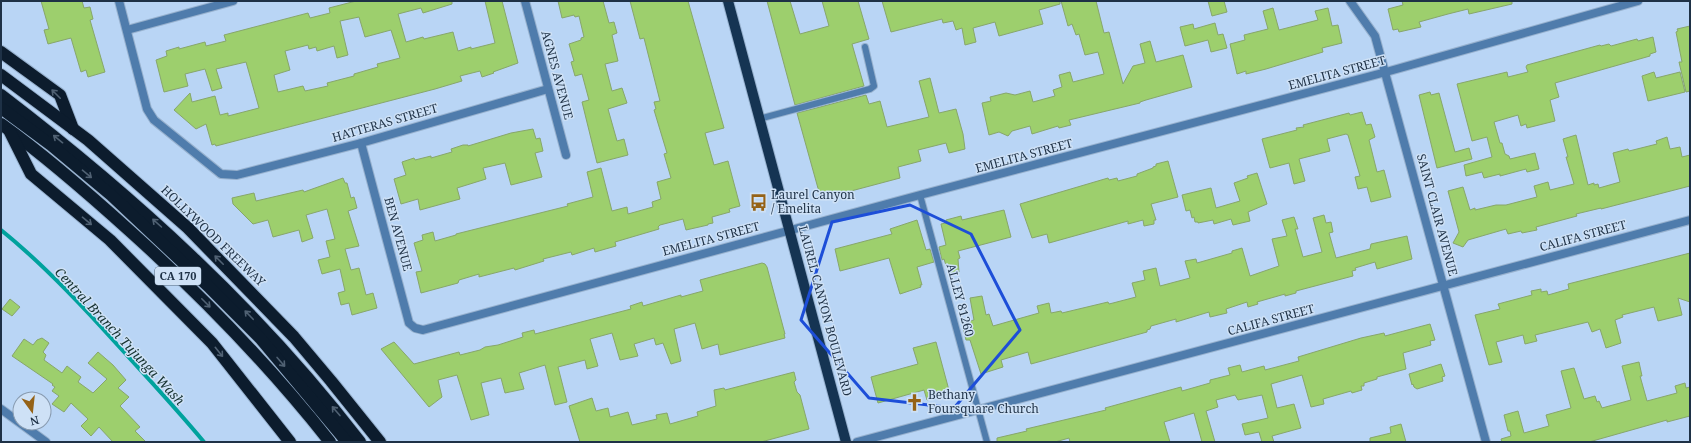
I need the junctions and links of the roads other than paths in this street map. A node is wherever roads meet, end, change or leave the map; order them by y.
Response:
1 (119, 1) edge
2 (233, 1) edge
3 (525, 1) edge
4 (728, 1) edge
5 (1350, 1) edge
6 (1638, 1) edge
7 (127, 30) junction
8 (864, 47) dead end
9 (1, 52) edge
10 (1386, 72) junction
11 (1, 75) edge
12 (548, 89) junction
13 (1, 95) edge
14 (1, 108) edge
15 (759, 119) junction
16 (5, 126) edge
17 (73, 129) junction
18 (361, 143) junction
19 (566, 154) dead end
20 (920, 196) junction
21 (1690, 220) edge
22 (790, 231) junction
23 (1444, 286) junction
24 (415, 328) joint
25 (331, 380) junction
26 (1, 409) edge
27 (978, 409) junction
28 (46, 442) edge
29 (290, 442) edge
30 (330, 442) edge
31 (347, 442) edge
32 (360, 442) edge
33 (380, 442) edge
34 (390, 442) edge
35 (846, 442) edge
36 (857, 442) edge
37 (987, 442) edge
38 (1486, 442) edge

1 - 7 street
2 - 7 street
3 - 12 street, AGNES AVENUE
4 - 15 main road, LAUREL CANYON BOULEVARD
5 - 10 street, SAINT CLAIR AVENUE
6 - 10 street, EMELITA STREET
7 - 18 street, HATTERAS STREET
8 - 15 lane
17 -> 9 highway
10 - 20 street, EMELITA STREET
10 - 23 street, SAINT CLAIR AVENUE
11 - 17 highway, HOLLYWOOD FREEWAY / CA 170
12 - 18 street, HATTERAS STREET
12 - 19 street, AGNES AVENUE
32 -> 13 highway
14 -> 31 highway
15 - 22 main road, LAUREL CANYON BOULEVARD
16 -> 29 highway
16 -> 30 highway, CA 170
25 -> 17 highway, HOLLYWOOD FREEWAY / CA 170
18 - 24 street, BEN AVENUE
20 - 22 street, EMELITA STREET
20 - 27 lane, ALLEY 81260
21 - 23 street, CALIFA STREET
22 - 24 street, EMELITA STREET
22 - 35 main road, LAUREL CANYON BOULEVARD
23 - 27 street, CALIFA STREET
23 - 38 street, SAINT CLAIR AVENUE
25 - 33 highway, HOLLYWOOD FREEWAY / CA 170
25 - 34 highway
26 - 28 street
27 - 36 street, CALIFA STREET
27 - 37 lane, ALLEY 81260

